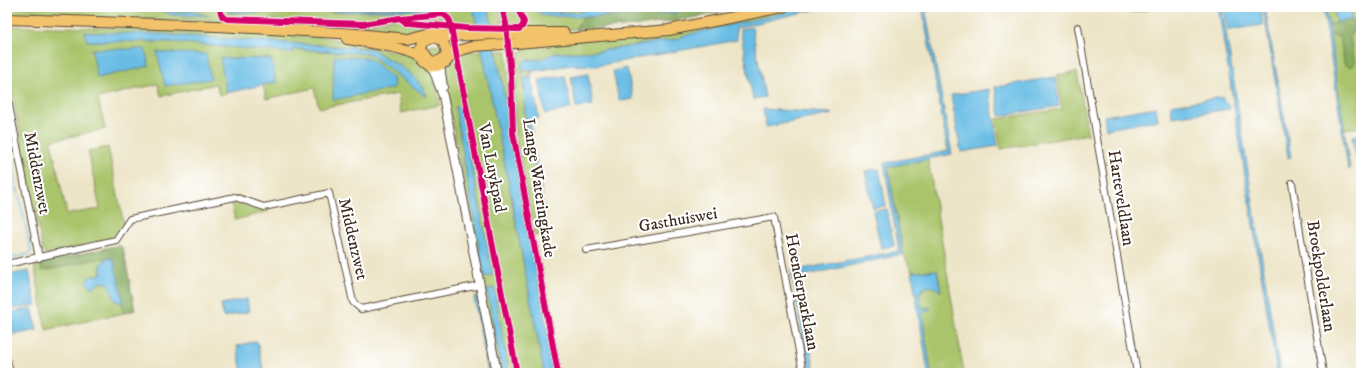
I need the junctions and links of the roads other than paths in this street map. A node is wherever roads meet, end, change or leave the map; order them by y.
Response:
1 (502, 7) edge
2 (762, 7) edge
3 (783, 7) edge
4 (7, 19) edge
5 (7, 24) edge
6 (1078, 27) dead end
7 (473, 35) junction
8 (388, 38) junction
9 (516, 38) junction
10 (422, 50) junction
11 (442, 57) junction
12 (7, 94) edge
13 (1292, 183) dead end
14 (774, 217) joint
15 (586, 250) dead end
16 (39, 258) junction
17 (7, 264) edge
18 (480, 285) junction
19 (7, 360) edge
20 (10, 373) edge
21 (497, 373) edge
22 (558, 373) edge
23 (803, 373) edge
24 (1137, 373) edge
25 (1323, 373) edge

1 - 22 street, Lange Wateringkade
2 - 9 main road
3 - 9 main road
4 - 8 main road
5 - 10 main road
6 - 24 street, Harteveldlaan
7 - 8 main road
7 - 9 main road, bridge
7 - 11 main road
8 - 10 main road
9 - 11 main road, bridge
10 - 11 main road
10 - 11 main road
11 - 18 street
12 - 16 street, Middenzwet
13 - 25 street, Broekpolderlaan
14 - 15 street, Gasthuiswei
14 - 23 street, Hoenderparklaan
16 - 17 street, Middenzwet
16 - 18 street, Middenzwet
18 - 21 street
19 - 20 street

